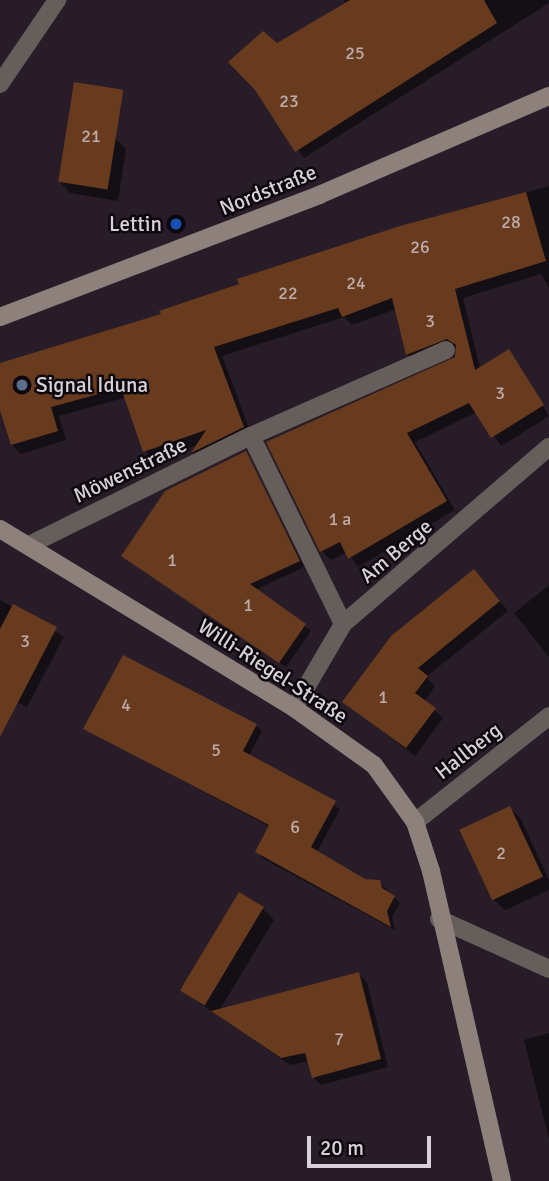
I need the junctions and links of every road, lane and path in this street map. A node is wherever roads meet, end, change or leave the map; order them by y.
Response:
1 (57, 0) edge
2 (0, 84) edge
3 (549, 96) edge
4 (0, 317) edge
5 (446, 350) dead end
6 (251, 436) junction
7 (549, 447) edge
8 (0, 529) edge
9 (29, 545) junction
10 (343, 624) junction
11 (294, 708) junction
12 (549, 716) edge
13 (415, 822) junction
14 (439, 919) junction
15 (549, 969) edge
16 (502, 1181) edge

1 - 2 street
3 - 4 street, Nordstraße
5 - 6 street, Möwenstraße
6 - 9 street, Möwenstraße
6 - 10 street
7 - 10 street, Am Berge
8 - 9 street, Willi-Riegel-Straße
9 - 11 street, Willi-Riegel-Straße
10 - 11 street, Am Berge
11 - 13 street, Willi-Riegel-Straße
12 - 13 street, Hallberg
13 - 14 street, Willi-Riegel-Straße
14 - 15 street
14 - 16 street, Willi-Riegel-Straße

